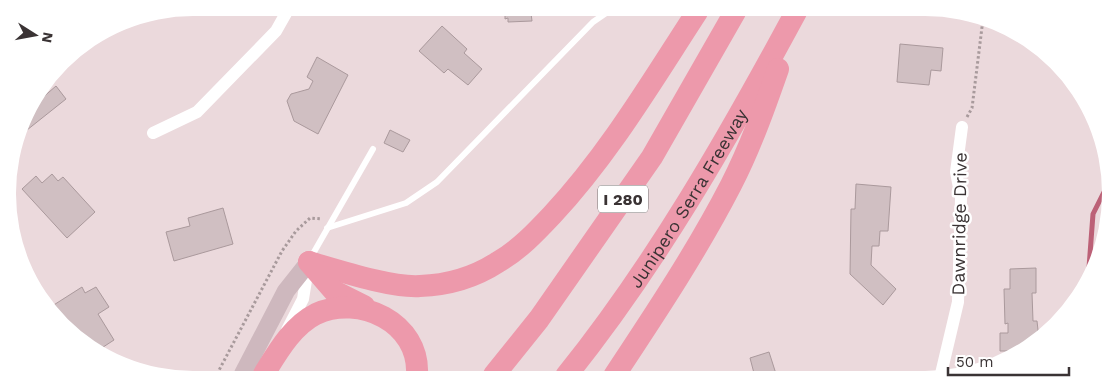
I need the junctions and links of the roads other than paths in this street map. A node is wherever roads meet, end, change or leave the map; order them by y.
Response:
1 (601, 16) edge
2 (694, 16) edge
3 (733, 16) edge
4 (796, 16) edge
5 (797, 16) edge
6 (283, 17) edge
7 (962, 128) road end
8 (153, 133) dead end
9 (373, 149) dead end
10 (327, 228) junction
11 (309, 262) junction
12 (383, 315) junction
13 (942, 369) edge
14 (245, 371) edge
15 (266, 371) edge
16 (266, 371) edge
17 (416, 371) edge
18 (497, 371) edge
19 (570, 371) edge
20 (617, 371) edge

1 - 10 lane
2 - 11 highway
3 - 18 highway, I 280
4 - 19 highway, Junipero Serra Freeway
5 - 20 highway
6 - 8 street
7 - 13 street, Dawnridge Drive
9 - 10 lane
10 - 11 lane
11 - 12 highway
11 - 14 main road
11 - 15 street
12 - 16 highway
12 - 17 highway

